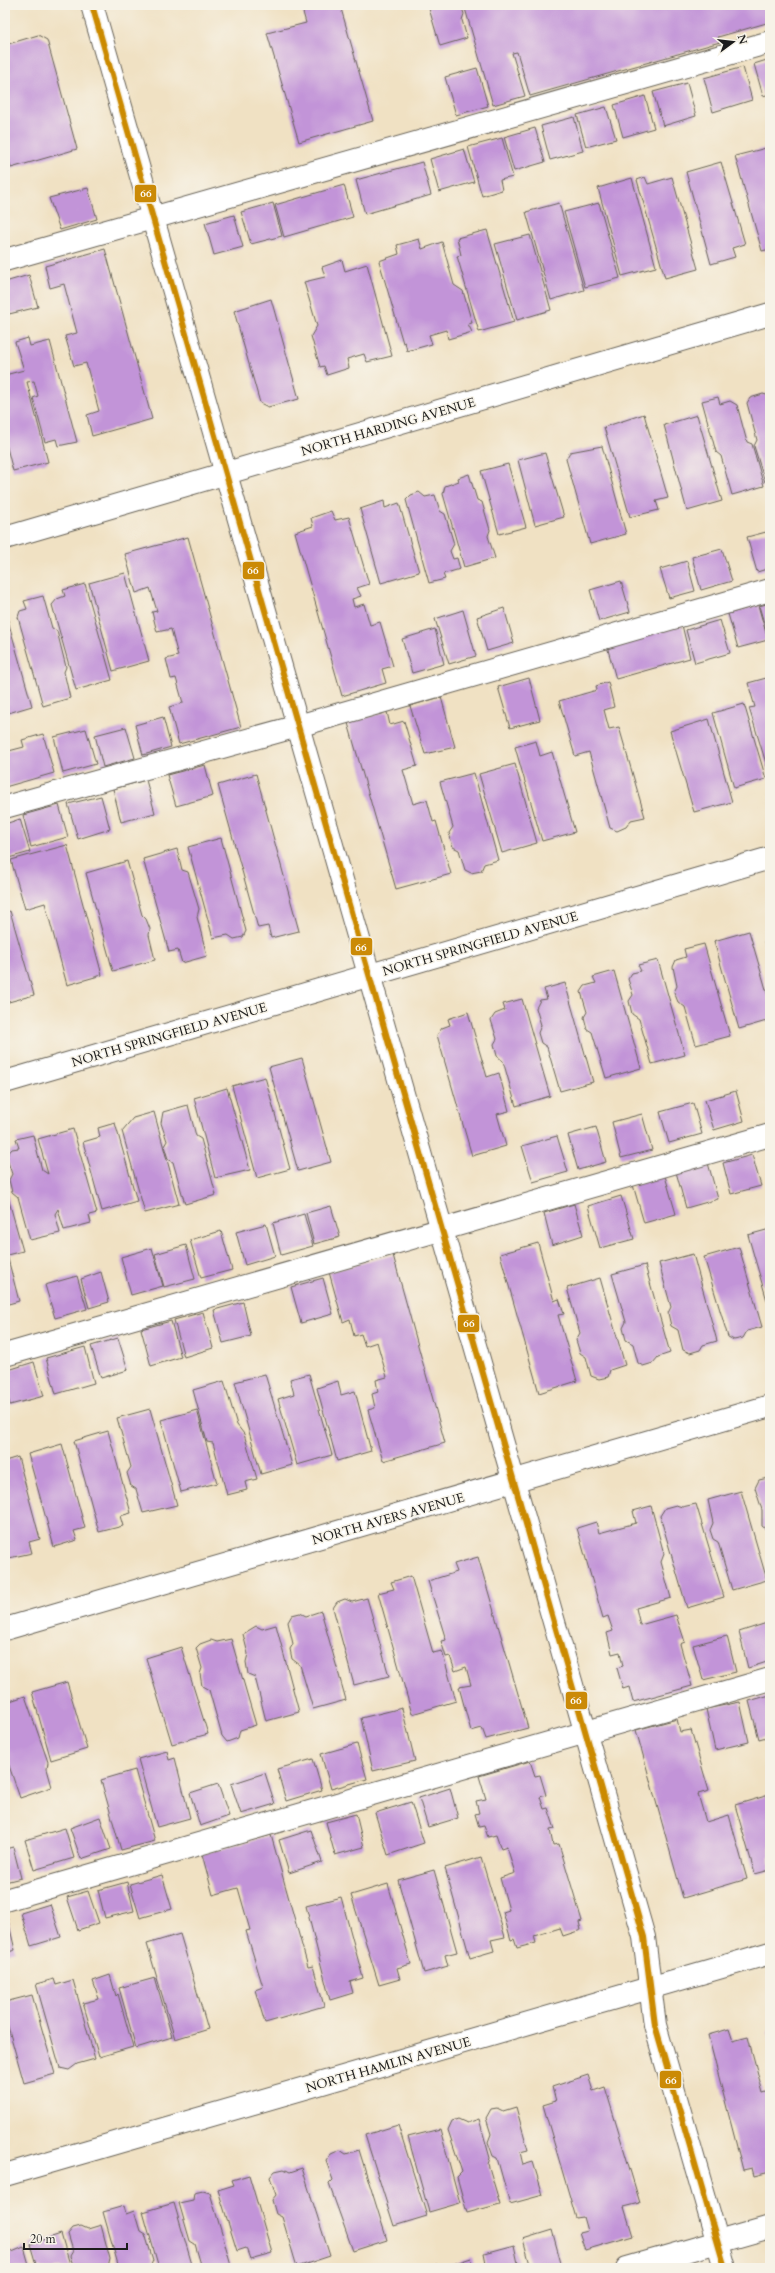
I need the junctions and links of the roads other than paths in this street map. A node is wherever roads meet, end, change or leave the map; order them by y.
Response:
1 (92, 5) edge
2 (770, 42) edge
3 (153, 218) junction
4 (5, 260) edge
5 (770, 314) edge
6 (226, 473) junction
7 (5, 538) edge
8 (770, 590) edge
9 (298, 726) junction
10 (5, 807) edge
11 (770, 858) edge
12 (369, 976) junction
13 (5, 1082) edge
14 (770, 1135) edge
15 (442, 1230) junction
16 (5, 1355) edge
17 (770, 1406) edge
18 (513, 1481) junction
19 (5, 1629) edge
20 (770, 1679) edge
21 (585, 1732) junction
22 (5, 1900) edge
23 (770, 1953) edge
24 (651, 1987) junction
25 (5, 2175) edge
26 (770, 2227) edge
27 (718, 2243) junction
28 (627, 2268) edge
29 (725, 2268) edge

1 - 3 street
2 - 3 street
3 - 4 street
3 - 6 street
5 - 6 street, NORTH HARDING AVENUE
6 - 7 street, NORTH HARDING AVENUE
6 - 9 street
8 - 9 street
9 - 10 street
9 - 12 street
11 - 12 street, NORTH SPRINGFIELD AVENUE
12 - 13 street, NORTH SPRINGFIELD AVENUE
12 - 15 street
14 - 15 street
15 - 16 street
15 - 18 street
17 - 18 street, NORTH AVERS AVENUE
18 - 19 street, NORTH AVERS AVENUE
18 - 21 street
20 - 21 street
21 - 22 street
21 - 24 street
23 - 24 street, NORTH HAMLIN AVENUE
24 - 25 street, NORTH HAMLIN AVENUE
24 - 27 street
26 - 27 street
27 - 28 street
27 - 29 street

